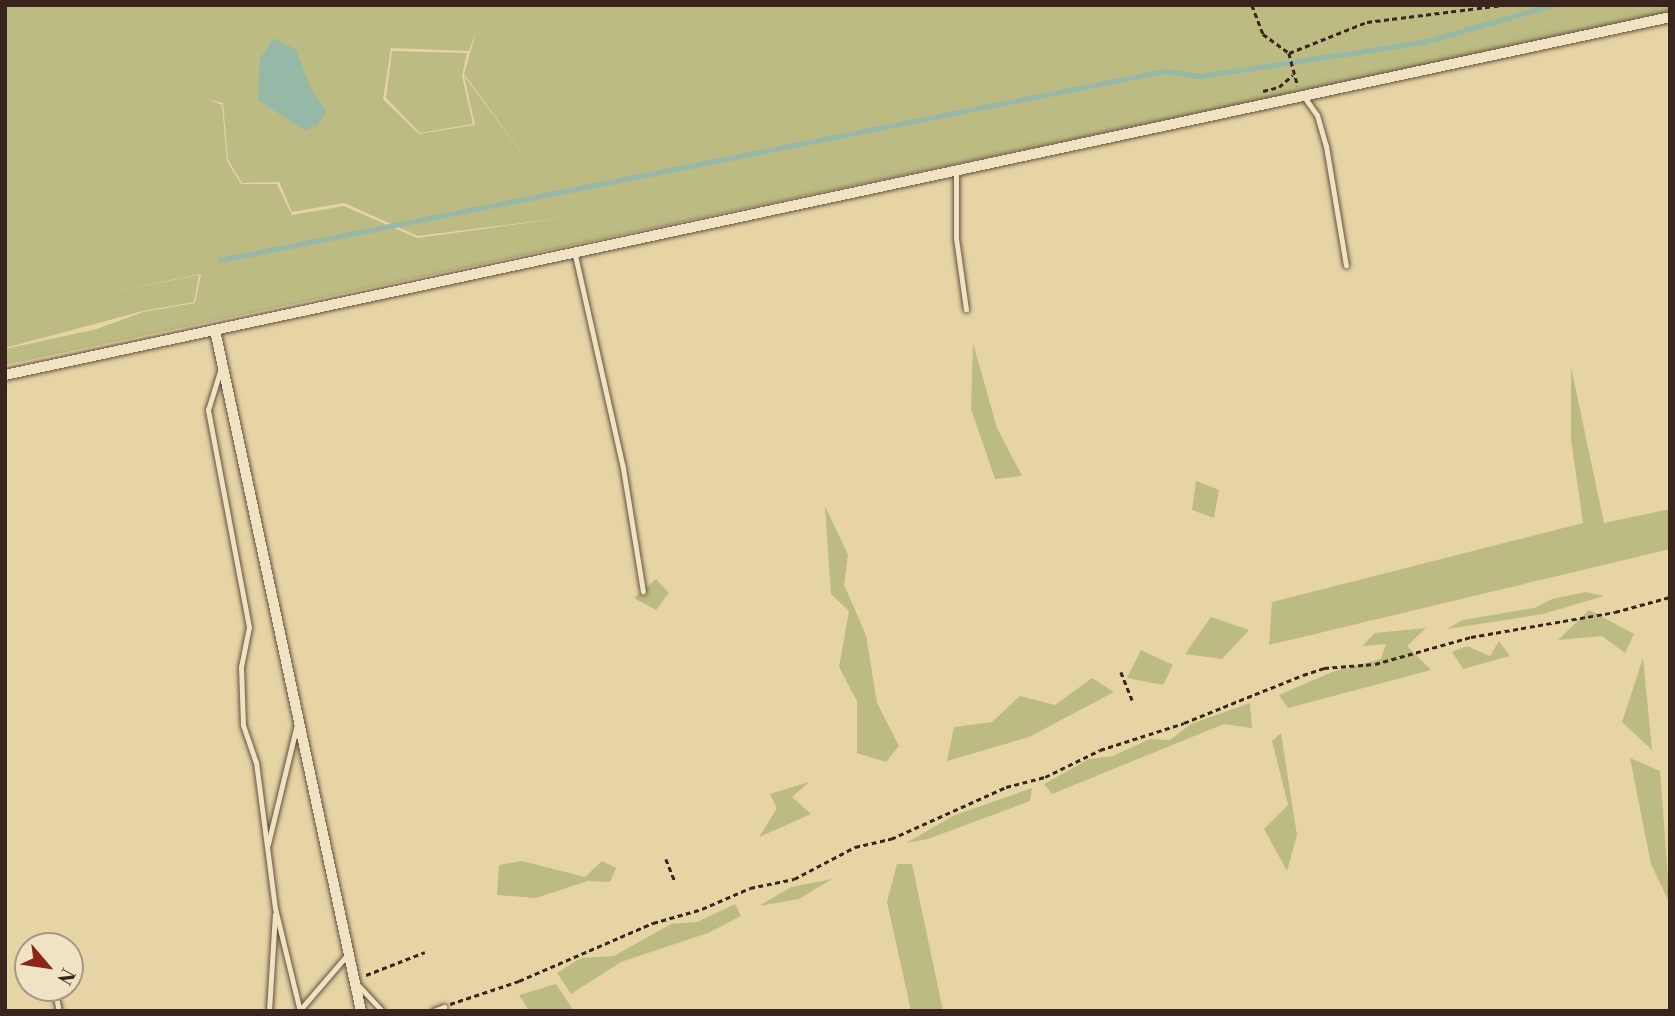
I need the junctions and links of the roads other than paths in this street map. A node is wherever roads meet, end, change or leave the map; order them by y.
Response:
1 (1670, 17) edge
2 (1305, 98) junction
3 (957, 170) junction
4 (575, 254) junction
5 (1346, 265) dead end
6 (966, 309) dead end
7 (215, 330) junction
8 (222, 365) junction
9 (5, 375) edge
10 (643, 591) dead end
11 (298, 721) junction
12 (267, 846) junction
13 (275, 908) junction
14 (348, 954) junction
15 (353, 981) junction
16 (444, 1007) road end
17 (300, 1010) edge
18 (269, 1011) edge
19 (361, 1011) edge
20 (382, 1011) edge
21 (433, 1011) edge

1 - 2 street
2 - 3 street
2 - 5 lane
3 - 4 street
3 - 6 lane
4 - 7 street
4 - 10 lane
7 - 8 street
7 - 9 street
8 - 11 street
8 - 12 lane
11 - 12 lane
11 - 14 street
12 - 13 lane
13 - 17 lane
13 - 18 lane
14 - 15 street
14 - 17 lane
15 - 19 street
15 - 20 lane
16 - 21 lane

